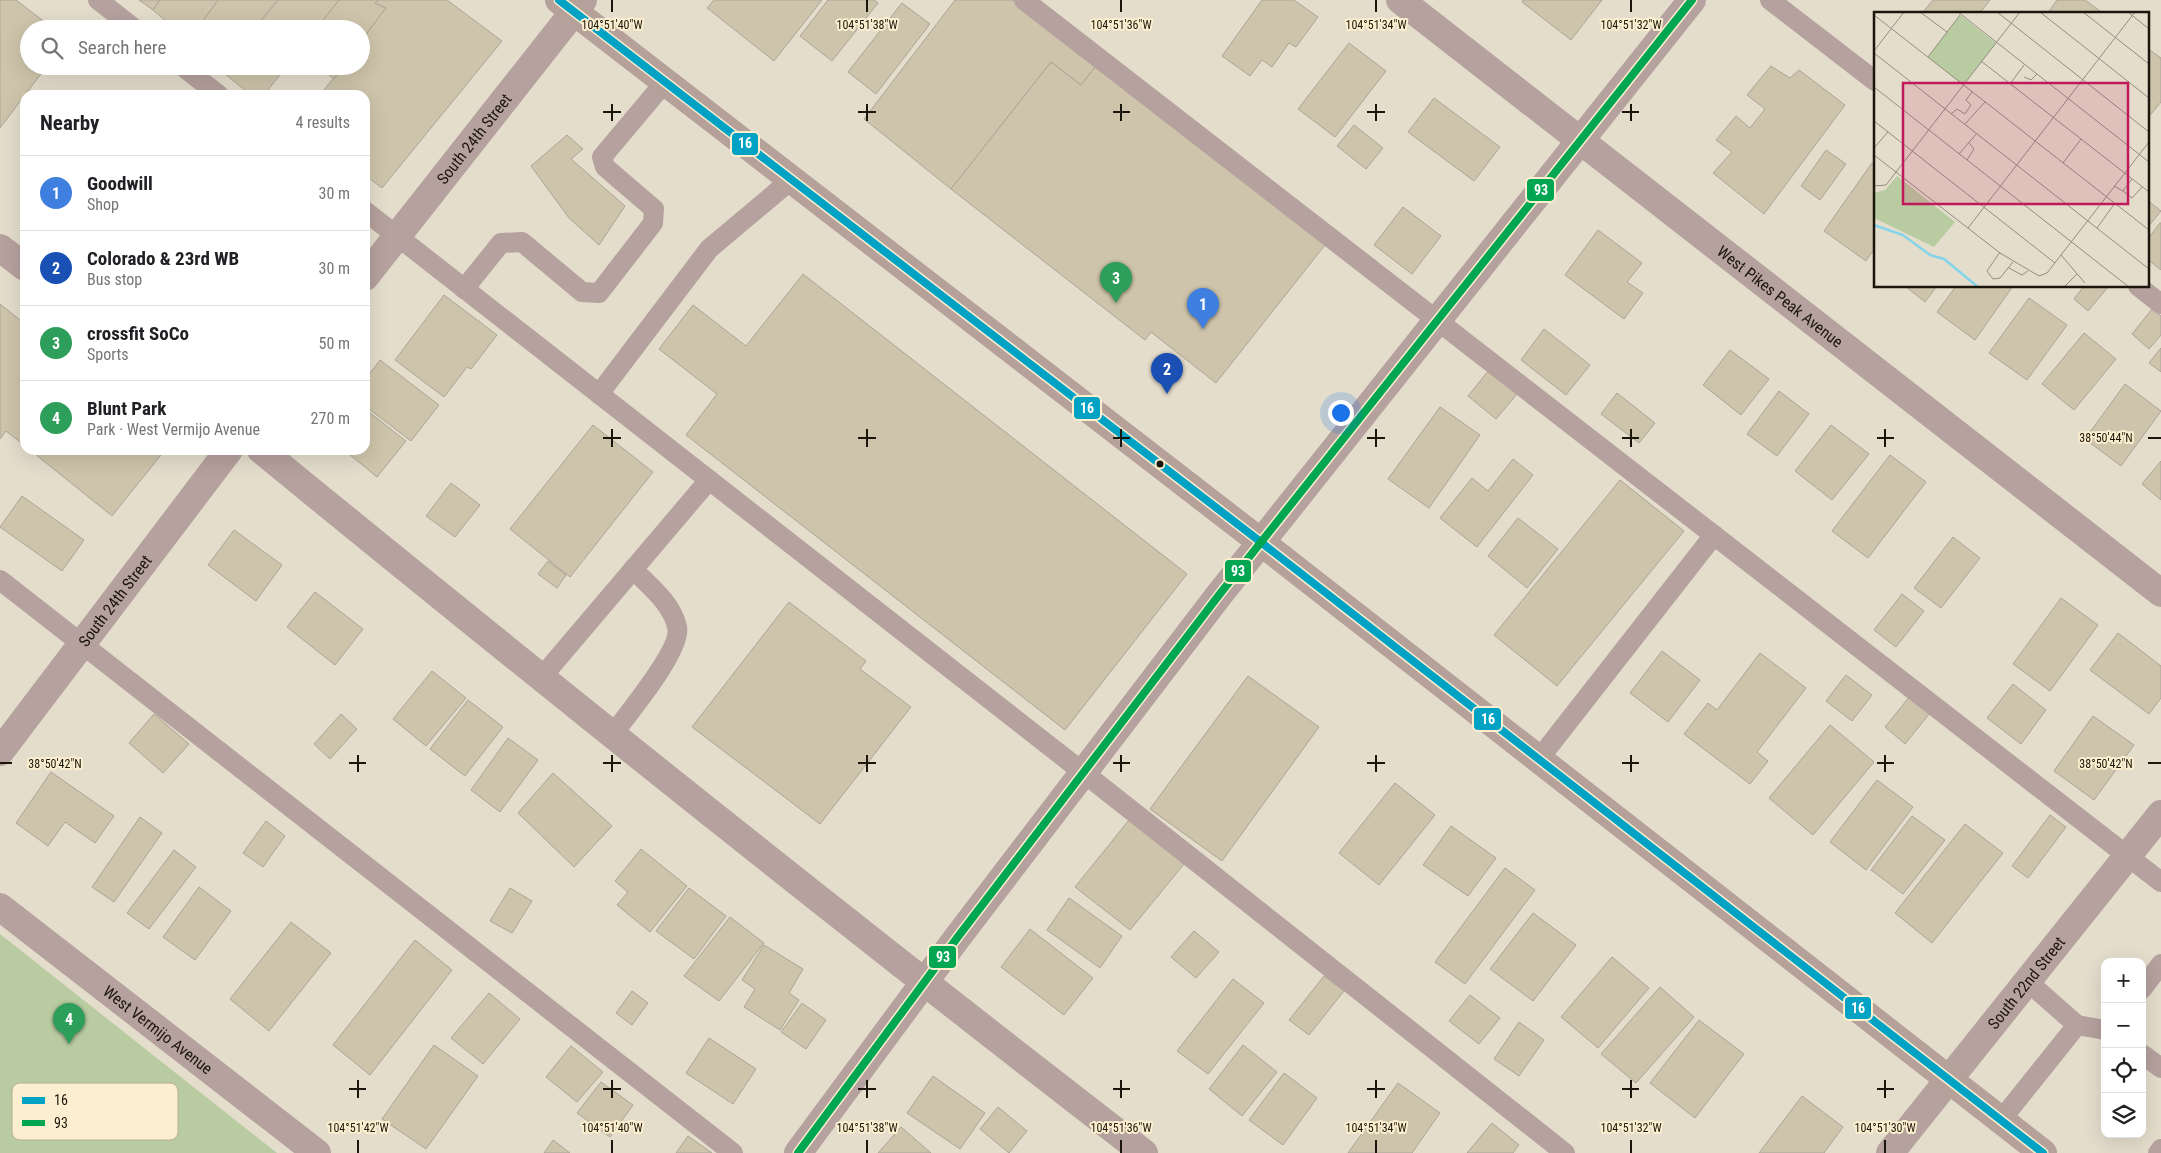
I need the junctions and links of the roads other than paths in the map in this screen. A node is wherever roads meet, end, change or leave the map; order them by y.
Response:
1 (98, 0) edge
2 (1025, 0) edge
3 (1400, 0) edge
4 (1692, 0) edge
5 (1770, 0) edge
6 (572, 4) edge
7 (124, 20) edge
8 (193, 75) edge
9 (1874, 80) edge
10 (664, 82) junction
11 (212, 90) edge
12 (1580, 140) junction
13 (792, 180) junction
14 (370, 215) edge
15 (397, 237) junction
16 (0, 248) edge
17 (20, 263) edge
18 (370, 271) edge
19 (2141, 288) edge
20 (464, 289) junction
21 (2161, 304) edge
22 (1438, 320) junction
23 (599, 394) junction
24 (225, 455) edge
25 (267, 455) edge
26 (709, 480) junction
27 (1714, 536) junction
28 (1262, 542) junction
29 (633, 569) junction
30 (0, 580) edge
31 (2161, 593) edge
32 (82, 644) junction
33 (541, 678) junction
34 (613, 734) junction
35 (0, 752) edge
36 (1538, 759) junction
37 (1084, 773) junction
38 (2161, 814) edge
39 (2128, 856) junction
40 (2161, 882) edge
41 (0, 907) edge
42 (2161, 964) edge
43 (2027, 982) junction
44 (924, 983) junction
45 (2146, 984) edge
46 (2078, 1025) junction
47 (2101, 1029) edge
48 (2146, 1057) edge
49 (2161, 1068) edge
50 (1949, 1079) junction
51 (2001, 1120) junction
52 (2161, 1148) edge
53 (2037, 1151) edge
54 (317, 1153) edge
55 (733, 1153) edge
56 (798, 1153) edge
57 (1144, 1153) edge
58 (1565, 1153) edge
59 (1890, 1153) edge
60 (2158, 1153) edge

1 - 7 lane
2 - 22 lane
3 - 12 street, West Pikes Peak Avenue
4 - 12 street
5 - 9 lane
6 - 10 main road
6 - 15 street, South 24th Street
8 - 11 lane
10 - 13 main road
10 - 20 lane
12 - 22 street
12 - 31 street, West Pikes Peak Avenue
13 - 23 lane
13 - 28 main road
14 - 15 lane
15 - 18 street, South 24th Street
15 - 20 lane
16 - 17 street
19 - 21 lane
20 - 23 lane
22 - 27 lane
22 - 28 street
23 - 26 lane
24 - 32 street, South 24th Street
25 - 33 street
26 - 29 lane
26 - 37 lane
27 - 36 lane
27 - 39 lane
28 - 36 main road
28 - 37 street
29 - 33 lane
29 - 34 lane
30 - 32 lane
32 - 35 street, South 24th Street
32 - 55 lane
33 - 34 street
34 - 44 street
36 - 50 main road
37 - 44 street
37 - 58 lane
38 - 39 street, South 22nd Street
39 - 40 lane
39 - 43 street, South 22nd Street
41 - 54 street, West Vermijo Avenue
42 - 45 lane
43 - 46 lane
43 - 50 street, South 22nd Street
44 - 56 street
44 - 57 street
46 - 47 lane
46 - 51 lane
48 - 49 lane
50 - 51 main road
50 - 59 street, South 22nd Street
51 - 53 main road
52 - 60 lane

